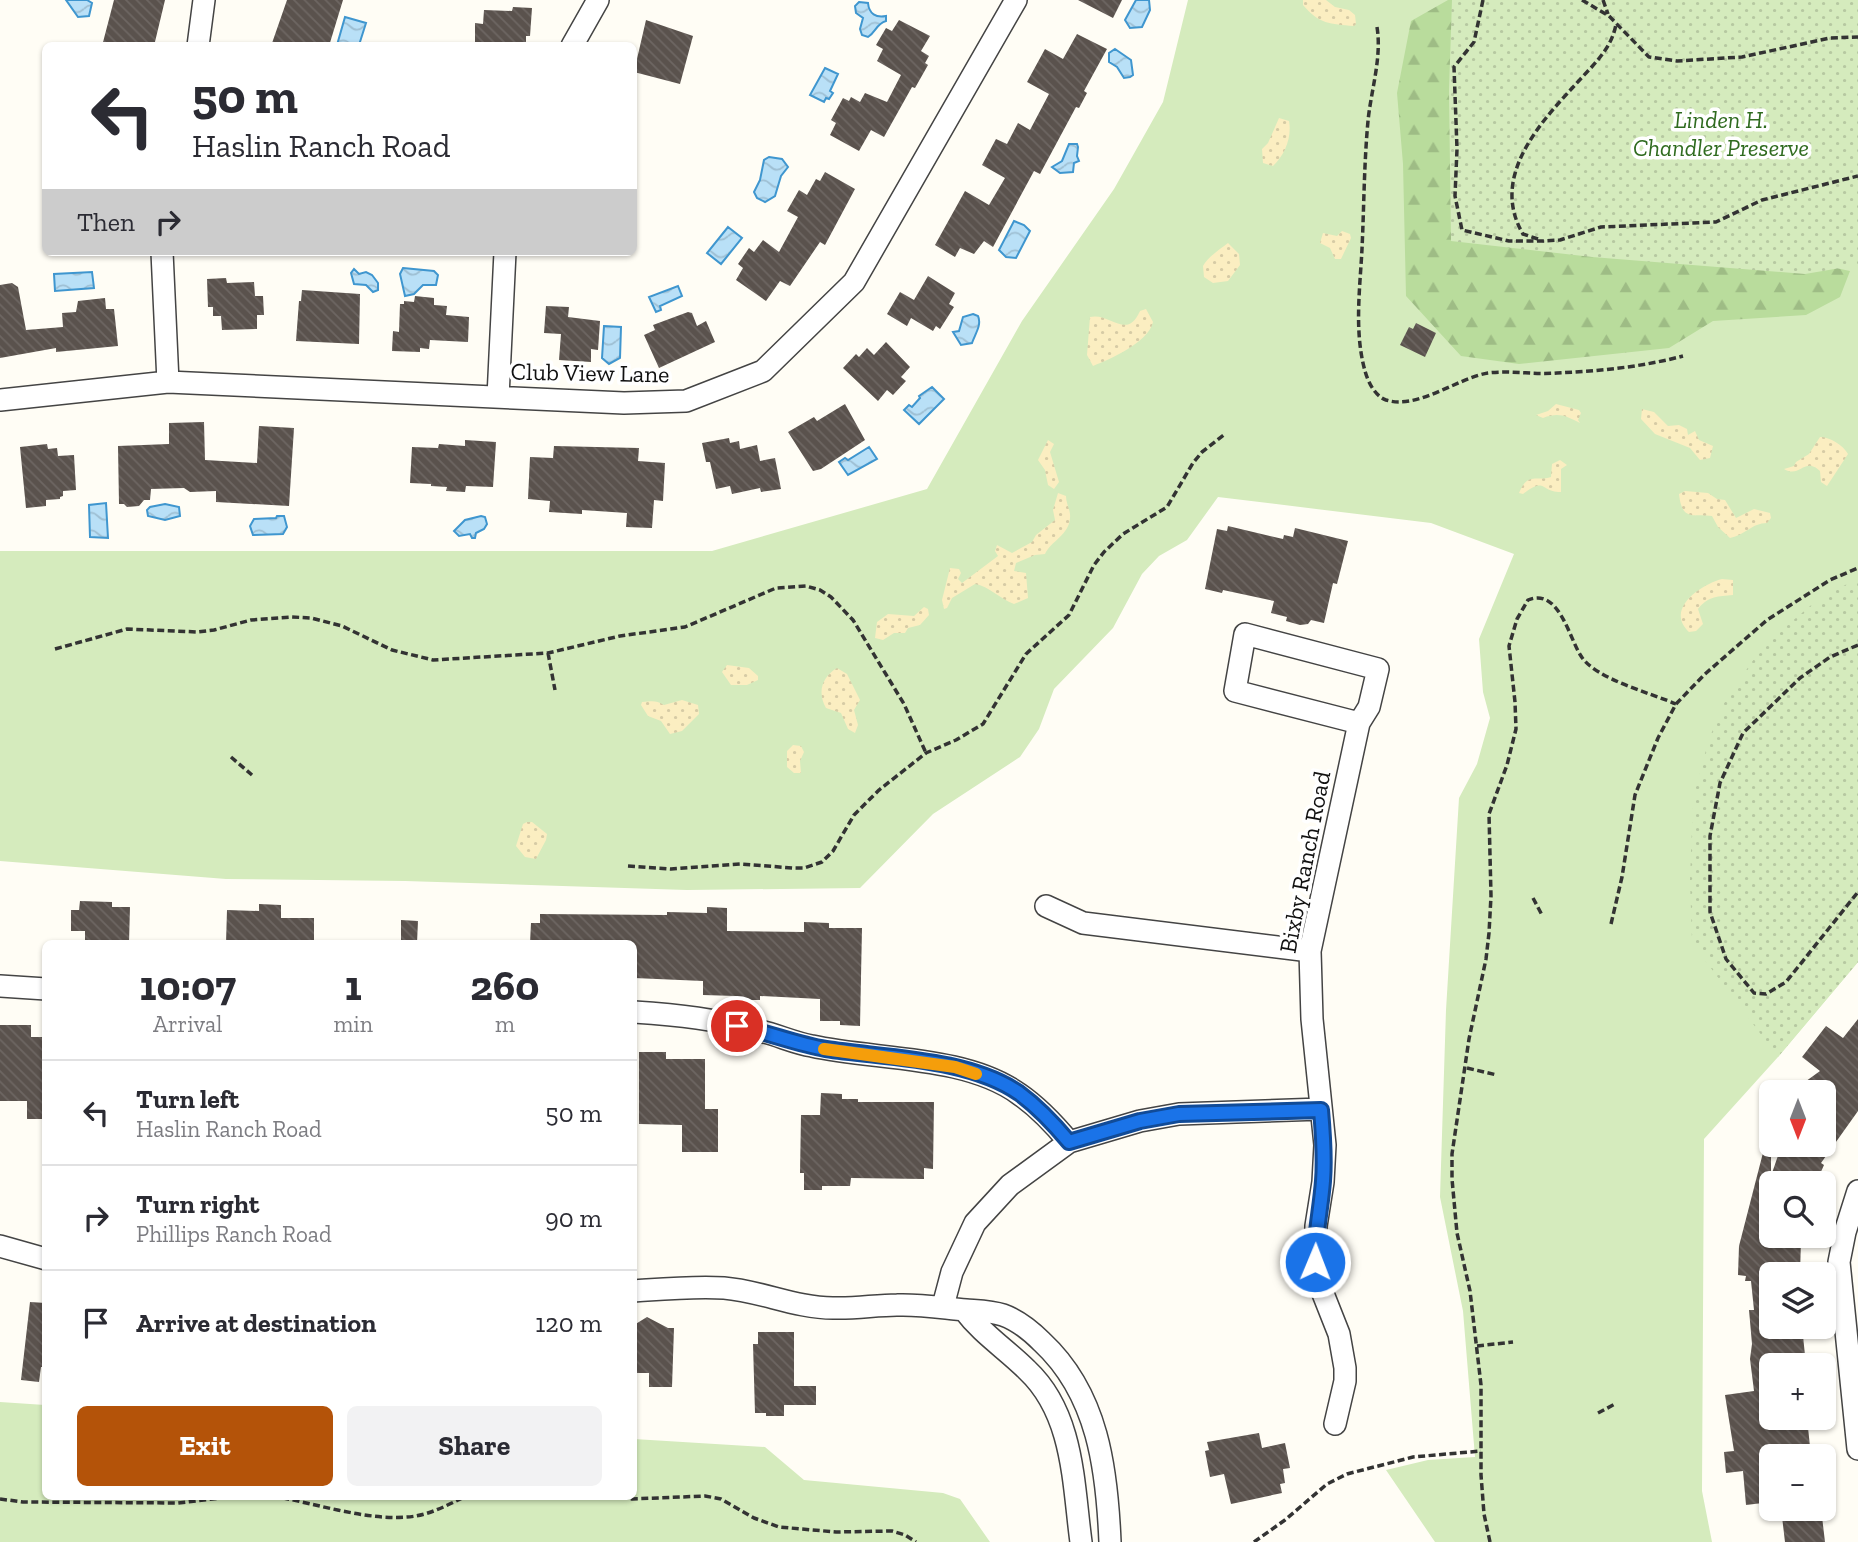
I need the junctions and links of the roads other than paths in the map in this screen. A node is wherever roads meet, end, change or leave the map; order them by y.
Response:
1 (204, 0) edge
2 (598, 0) edge
3 (1016, 0) edge
4 (199, 42) edge
5 (574, 42) edge
6 (162, 256) edge
7 (505, 256) edge
8 (168, 382) junction
9 (498, 397) junction
10 (0, 400) edge
11 (1359, 723) junction
12 (1046, 906) dead end
13 (1310, 951) junction
14 (0, 986) edge
15 (42, 989) edge
16 (637, 1012) edge
17 (1321, 1110) junction
18 (1069, 1142) junction
19 (1858, 1191) edge
20 (0, 1246) edge
21 (42, 1258) edge
22 (637, 1292) edge
23 (943, 1306) junction
24 (964, 1310) junction
25 (1335, 1424) dead end
26 (1858, 1449) edge
27 (1081, 1542) edge
28 (1110, 1542) edge

1 - 4 street
2 - 5 street
3 - 9 street, Club View Lane
6 - 8 street
7 - 9 street
8 - 9 street, Club View Lane
8 - 10 street, Club View Lane
11 - 11 street, Bixby Ranch Road
11 - 13 street, Bixby Ranch Road
12 - 13 street
13 - 17 street, Bixby Ranch Road
14 - 15 street
16 - 18 street
17 - 18 street
17 - 25 street, Bixby Ranch Road
18 - 23 street
19 - 26 street
20 - 21 street
22 - 23 street
23 - 24 street
24 - 27 street
24 - 28 street

